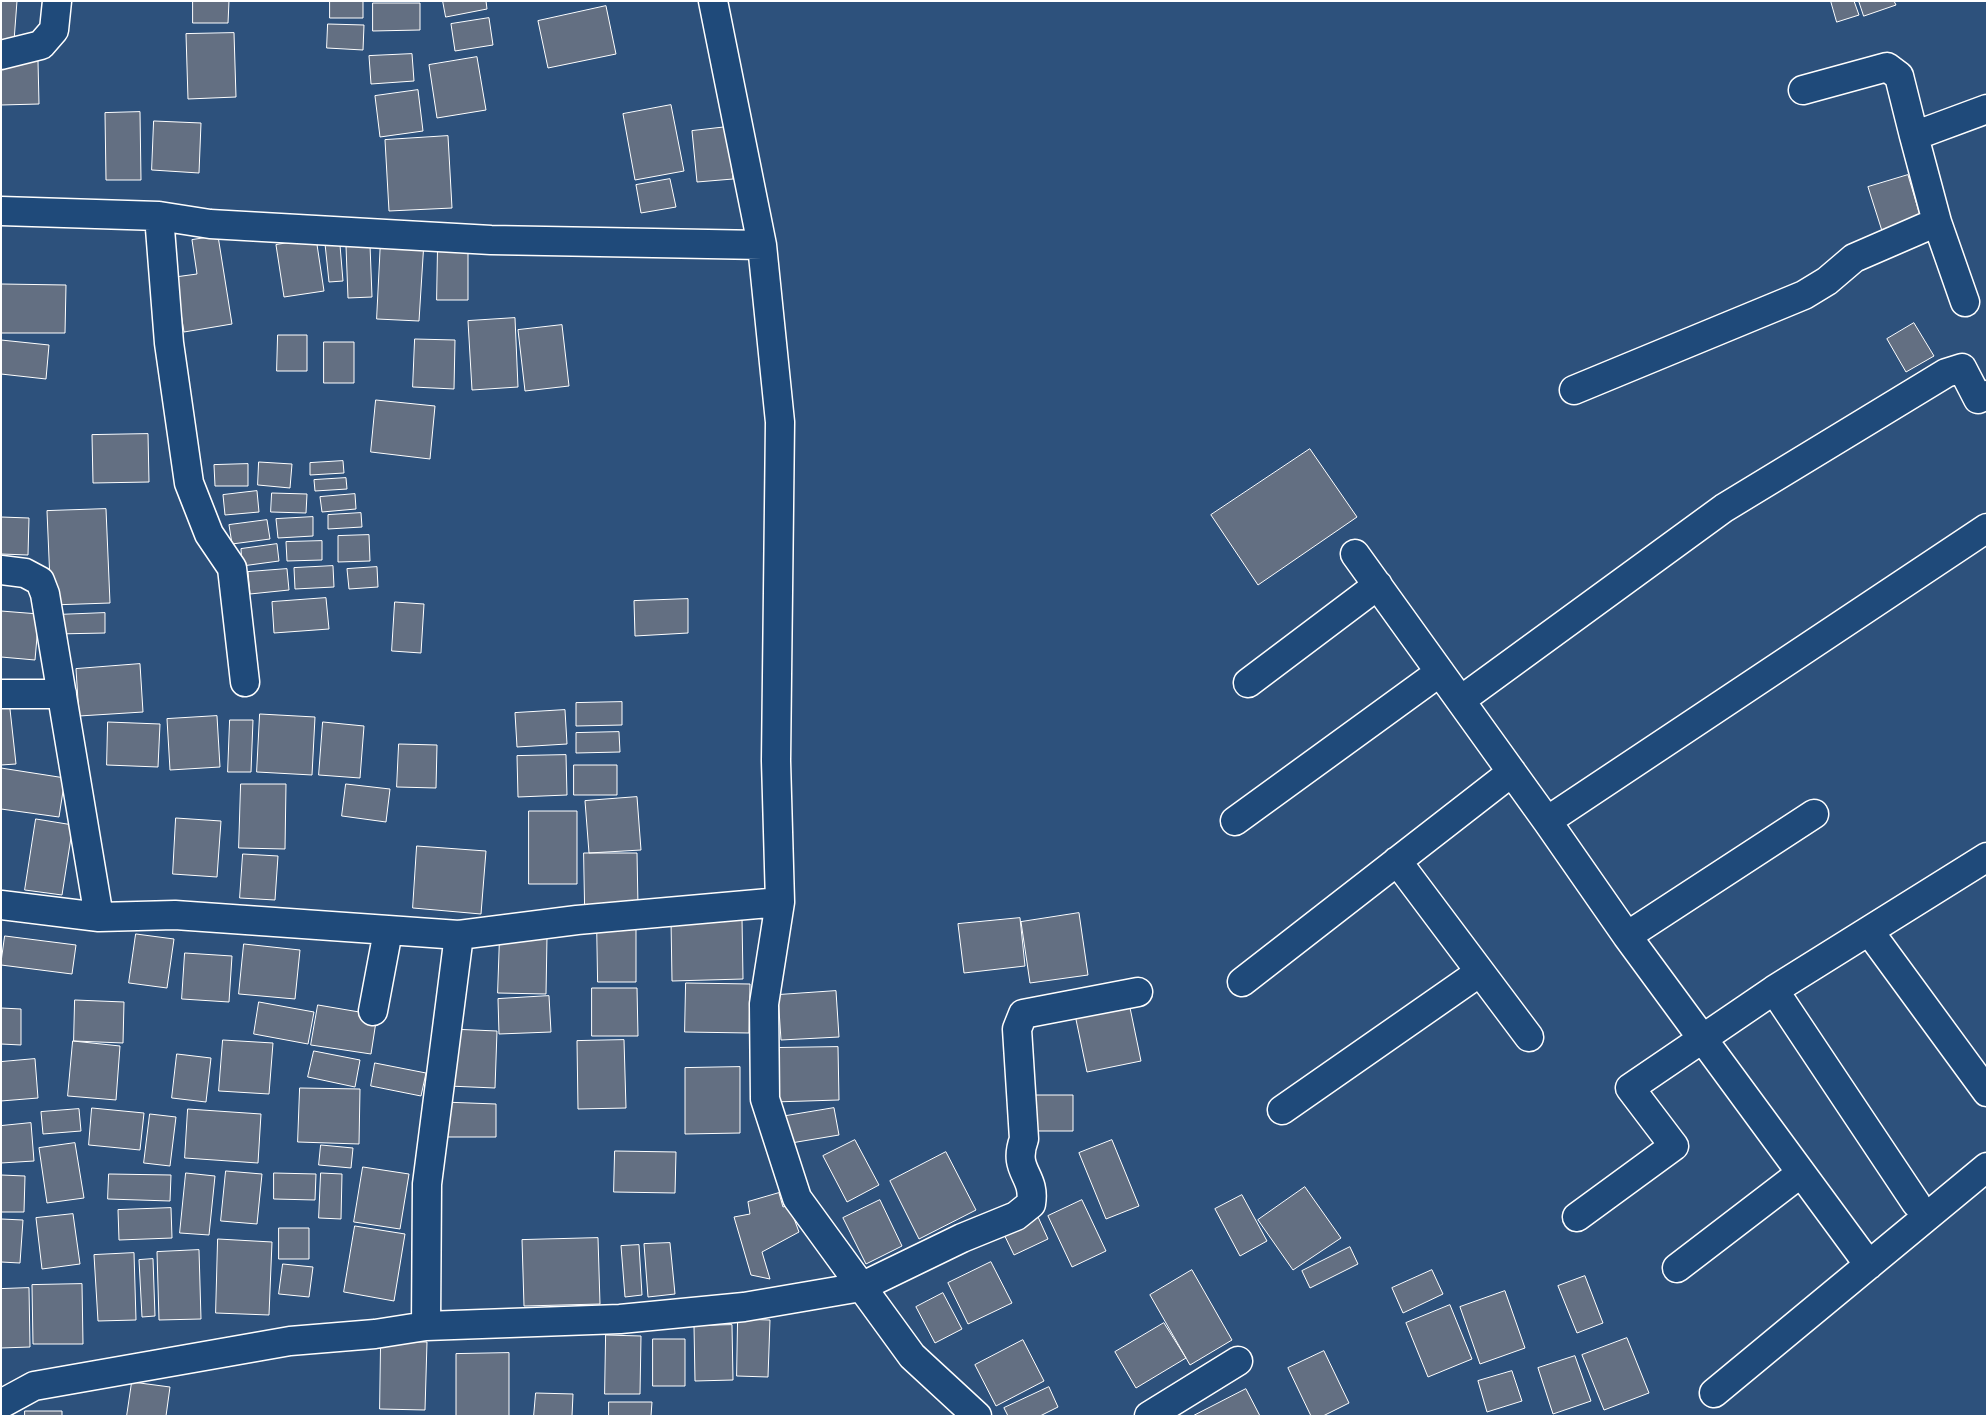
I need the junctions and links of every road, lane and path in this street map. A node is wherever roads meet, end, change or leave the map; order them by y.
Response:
1 (57, 1) edge
2 (713, 1) edge
3 (1, 55) edge
4 (1803, 90) dead end
5 (1987, 109) edge
6 (1914, 136) junction
7 (1, 211) edge
8 (159, 216) junction
9 (1938, 222) junction
10 (762, 245) junction
11 (1965, 302) dead end
12 (1574, 390) dead end
13 (1987, 395) edge
14 (1987, 528) edge
15 (1355, 554) dead end
16 (1, 570) edge
17 (1378, 585) junction
18 (1440, 672) junction
19 (245, 682) dead end
20 (1248, 683) dead end
21 (1, 694) edge
22 (62, 694) junction
23 (1461, 700) junction
24 (1512, 772) junction
25 (1814, 814) dead end
26 (1547, 820) junction
27 (1235, 821) dead end
28 (1987, 857) edge
29 (1397, 861) junction
30 (780, 902) junction
31 (1, 905) edge
32 (99, 917) junction
33 (388, 931) junction
34 (1869, 931) junction
35 (459, 935) junction
36 (1627, 936) junction
37 (1480, 972) junction
38 (1242, 982) dead end
39 (1774, 990) junction
40 (1138, 992) dead end
41 (372, 1011) dead end
42 (1529, 1037) dead end
43 (1701, 1039) junction
44 (1987, 1092) edge
45 (1282, 1110) dead end
46 (1987, 1167) edge
47 (1801, 1173) junction
48 (1916, 1203) dead end
49 (1577, 1217) dead end
50 (1868, 1265) junction
51 (1677, 1268) dead end
52 (861, 1287) junction
53 (426, 1326) junction
54 (1238, 1361) dead end
55 (1714, 1392) dead end
56 (1, 1404) edge
57 (977, 1416) edge
58 (1149, 1416) edge

1 - 3 street
2 - 10 street
4 - 6 street
5 - 6 street
6 - 9 street
7 - 8 street
8 - 10 street
8 - 19 street
9 - 11 street
9 - 12 street
10 - 30 street
13 - 23 street
14 - 26 street
15 - 17 street
16 - 22 street
17 - 18 street
17 - 20 street
18 - 23 street
18 - 27 street
21 - 22 street
22 - 32 street
23 - 24 street
24 - 26 street
24 - 29 street
25 - 36 street
26 - 36 street
28 - 34 street
29 - 37 street
29 - 38 street
30 - 35 street
30 - 52 street
31 - 32 street
32 - 33 street
33 - 35 street
33 - 41 street
34 - 39 street
34 - 44 street
35 - 53 street
36 - 43 street
37 - 42 street
37 - 45 street
39 - 43 street
39 - 48 street
40 - 52 street
43 - 47 street
43 - 49 street
46 - 50 street
47 - 50 street
47 - 51 street
50 - 55 street
52 - 53 street
52 - 57 street
53 - 56 street
54 - 58 street

